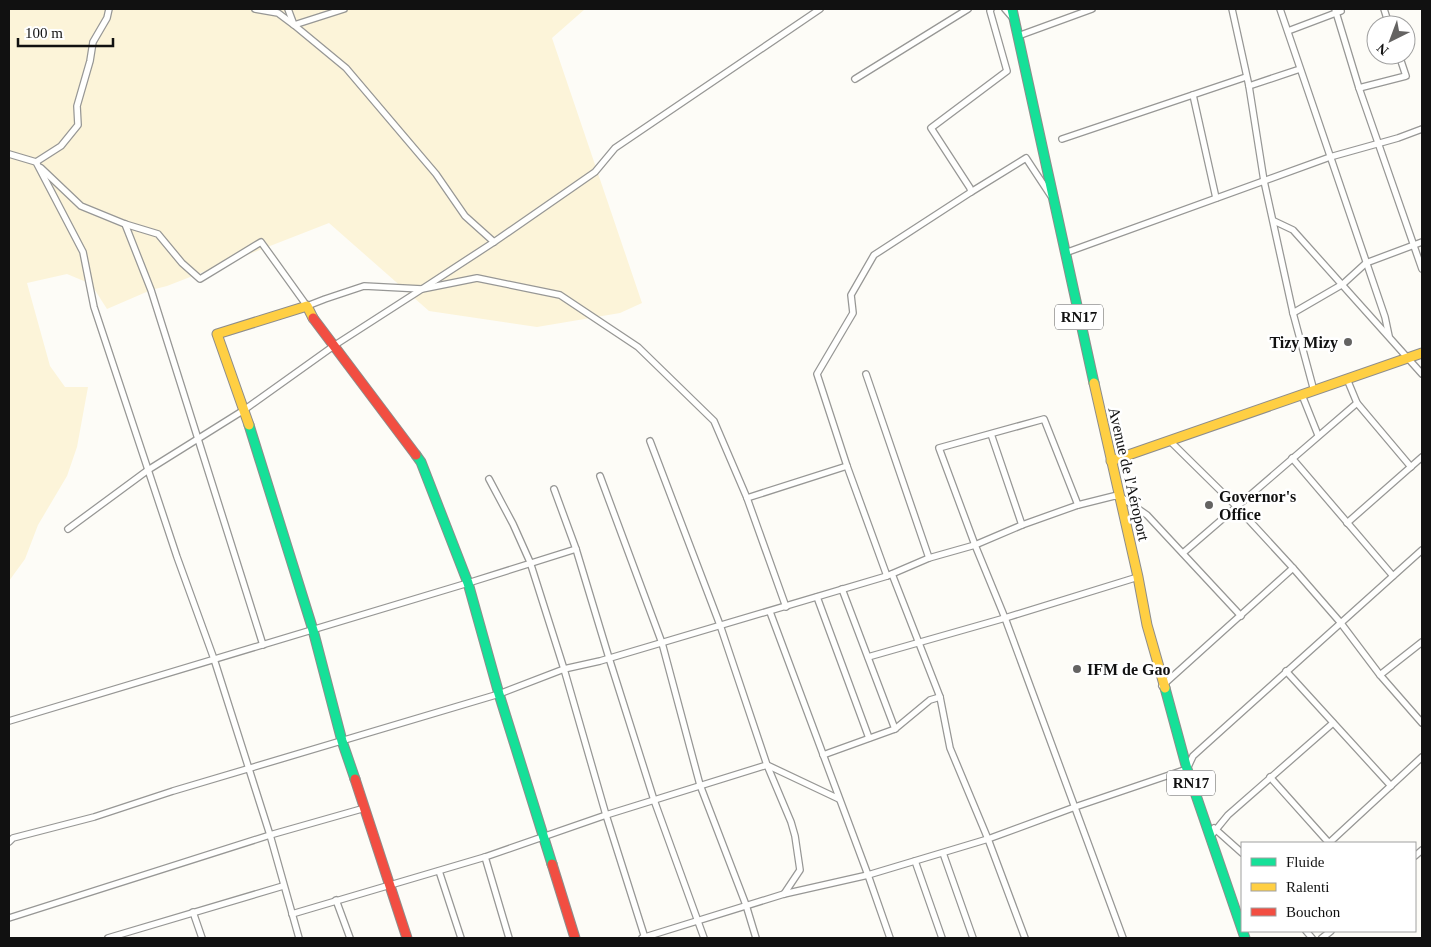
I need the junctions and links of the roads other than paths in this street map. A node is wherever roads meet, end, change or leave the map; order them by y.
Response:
1 (109, 9) edge
2 (255, 9) edge
3 (288, 9) edge
4 (344, 9) edge
5 (820, 9) edge
6 (968, 9) edge
7 (991, 9) edge
8 (1004, 9) edge
9 (1012, 9) edge
10 (1092, 9) edge
11 (1232, 9) edge
12 (1280, 9) edge
13 (1337, 11) edge
14 (1014, 19) junction
15 (294, 25) junction
16 (1288, 31) junction
17 (1018, 36) junction
18 (1402, 65) edge
19 (1300, 69) junction
20 (1246, 77) junction
21 (855, 79) dead end
22 (1248, 86) junction
23 (1359, 88) junction
24 (1193, 95) junction
25 (1422, 129) edge
26 (1062, 139) dead end
27 (1378, 143) junction
28 (10, 155) edge
29 (1330, 157) junction
30 (36, 162) junction
31 (41, 168) junction
32 (1264, 181) junction
33 (971, 192) junction
34 (1216, 198) junction
35 (1054, 202) junction
36 (1274, 221) junction
37 (125, 224) junction
38 (494, 242) junction
39 (1422, 242) edge
40 (1414, 245) junction
41 (1065, 253) junction
42 (1366, 263) junction
43 (1422, 269) edge
44 (1343, 284) junction
45 (422, 289) junction
46 (307, 306) junction
47 (1293, 313) junction
48 (1389, 336) junction
49 (335, 345) junction
50 (1422, 353) edge
51 (1408, 358) junction
52 (866, 374) dead end
53 (1422, 374) edge
54 (1347, 379) junction
55 (1314, 390) junction
56 (1302, 395) junction
57 (1356, 403) junction
58 (244, 410) junction
59 (991, 434) junction
60 (1318, 435) junction
61 (197, 439) junction
62 (650, 441) dead end
63 (1171, 442) junction
64 (1422, 457) edge
65 (1292, 458) junction
66 (1110, 462) junction
67 (847, 466) junction
68 (1411, 467) junction
69 (148, 470) junction
70 (600, 476) dead end
71 (489, 479) dead end
72 (554, 489) dead end
73 (1118, 495) junction
74 (746, 498) junction
75 (1078, 505) junction
76 (1236, 506) junction
77 (1347, 523) junction
78 (1022, 525) junction
79 (68, 529) dead end
80 (976, 545) junction
81 (576, 549) junction
82 (1422, 550) edge
83 (1183, 553) junction
84 (929, 558) junction
85 (530, 562) junction
86 (1293, 568) junction
87 (890, 575) junction
88 (1393, 576) junction
89 (1138, 577) junction
90 (468, 583) junction
91 (842, 589) junction
92 (817, 596) junction
93 (786, 607) junction
94 (770, 612) junction
95 (1242, 616) junction
96 (1005, 618) junction
97 (1340, 622) junction
98 (720, 625) junction
99 (313, 630) junction
100 (662, 642) junction
101 (919, 642) junction
102 (1422, 642) edge
103 (263, 645) junction
104 (868, 657) junction
105 (608, 658) junction
106 (214, 659) junction
107 (564, 669) junction
108 (1286, 671) junction
109 (1380, 675) junction
110 (1162, 686) junction
111 (499, 694) junction
112 (940, 697) junction
113 (9, 721) edge
114 (1333, 723) junction
115 (1422, 723) edge
116 (895, 728) junction
117 (869, 738) junction
118 (342, 741) junction
119 (823, 755) junction
120 (1422, 757) edge
121 (767, 765) junction
122 (248, 769) junction
123 (1187, 769) junction
124 (1270, 777) junction
125 (700, 785) junction
126 (1391, 786) junction
127 (839, 799) junction
128 (654, 800) junction
129 (1075, 806) junction
130 (365, 808) junction
131 (606, 815) junction
132 (1205, 824) junction
133 (1216, 829) junction
134 (270, 835) junction
135 (544, 836) junction
136 (1209, 838) junction
137 (988, 839) junction
138 (9, 842) edge
139 (1328, 842) edge
140 (1330, 842) edge
141 (1241, 852) edge
142 (942, 853) junction
143 (485, 857) junction
144 (915, 861) junction
145 (439, 871) junction
146 (868, 875) junction
147 (283, 886) junction
148 (390, 886) junction
149 (784, 894) junction
150 (336, 900) junction
151 (746, 905) junction
152 (193, 912) junction
153 (292, 914) junction
154 (9, 918) edge
155 (697, 920) junction
156 (1241, 929) edge
157 (108, 938) edge
158 (202, 938) edge
159 (299, 938) edge
160 (350, 938) edge
161 (408, 938) edge
162 (460, 938) edge
163 (510, 938) edge
164 (575, 938) edge
165 (643, 938) edge
166 (704, 938) edge
167 (756, 938) edge
168 (890, 938) edge
169 (942, 938) edge
170 (973, 938) edge
171 (1025, 938) edge
172 (1123, 938) edge

1 - 30 street
2 - 15 street
3 - 15 street
4 - 15 street
5 - 38 street
6 - 21 street
7 - 33 street
8 - 14 street
9 - 14 street, Avenue de l'Aéroport / RN17
10 - 17 street
11 - 20 street
12 - 16 street
13 - 16 street
13 - 23 street
14 - 17 street, Avenue de l'Aéroport / RN17
15 - 38 street
16 - 19 street
17 - 35 street, Avenue de l'Aéroport / RN17
18 - 23 street
19 - 22 street
19 - 29 street
20 - 22 street
20 - 24 street
22 - 32 street
23 - 27 street
24 - 26 street
24 - 34 street
25 - 27 street
27 - 29 street
27 - 40 street
28 - 30 street
29 - 32 street
29 - 42 street
30 - 31 street
31 - 37 street
31 - 69 street
32 - 34 street
32 - 36 street
33 - 35 street
33 - 67 street
34 - 41 street
35 - 41 street, Avenue de l'Aéroport / RN17
36 - 44 street
36 - 47 street
37 - 46 street
37 - 61 street
38 - 45 street
39 - 40 street
40 - 42 street
40 - 43 street
41 - 66 street, Avenue de l'Aéroport / RN17
42 - 44 street
42 - 48 street
44 - 47 street
44 - 48 street
45 - 46 street
45 - 49 street
45 - 74 street
46 - 49 street
46 - 58 street
47 - 55 street
48 - 51 street
49 - 58 street
49 - 90 street
50 - 51 street
51 - 53 street
51 - 54 street
52 - 84 street
54 - 55 street
54 - 57 street
55 - 56 street
56 - 60 street
56 - 63 street
57 - 60 street
57 - 68 street
58 - 61 street
58 - 99 street
59 - 75 street
59 - 78 street
59 - 80 street
60 - 65 street
61 - 69 street
61 - 103 street
62 - 98 street
63 - 66 street
63 - 76 street
64 - 68 street
65 - 76 street
65 - 77 street
66 - 73 street, Avenue de l'Aéroport / RN17
67 - 74 street
67 - 87 street
68 - 77 street
69 - 79 street
69 - 106 street
70 - 100 street
71 - 85 street
72 - 81 street
73 - 75 street
73 - 83 street
73 - 89 street, Avenue de l'Aéroport / RN17
74 - 93 street
75 - 78 street
76 - 83 street
76 - 86 street
77 - 88 street
78 - 80 street
80 - 84 street
80 - 96 street
81 - 85 street
81 - 105 street
82 - 88 street
83 - 95 street
84 - 87 street
85 - 90 street
85 - 107 street
86 - 95 street
86 - 97 street
87 - 91 street
87 - 101 street
88 - 97 street
89 - 96 street
89 - 110 street, Avenue de l'Aéroport / RN17
90 - 99 street
90 - 111 street
91 - 92 street
91 - 104 street
92 - 93 street
92 - 117 street
93 - 94 street
94 - 98 street
94 - 119 street
95 - 110 street
96 - 101 street
96 - 129 street
97 - 108 street
97 - 109 street
98 - 100 street
98 - 121 street
99 - 103 street
99 - 118 street
100 - 105 street
100 - 125 street
101 - 104 street
101 - 112 street
102 - 109 street
103 - 106 street
104 - 116 street
105 - 107 street
105 - 128 street
106 - 113 street
106 - 122 street
107 - 111 street
107 - 131 street
108 - 114 street
108 - 123 street
109 - 115 street
110 - 123 street, Avenue de l'Aéroport / RN17
111 - 118 street
111 - 135 street
112 - 116 street
112 - 137 street
114 - 124 street
114 - 126 street
116 - 117 street
117 - 119 street
118 - 122 street
118 - 130 street
119 - 127 street
120 - 126 street
121 - 125 street
121 - 127 street
121 - 149 street
122 - 134 street
122 - 138 street
123 - 129 street
123 - 132 street, Avenue de l'Aéroport / RN17
124 - 133 street
124 - 139 street
125 - 128 street
125 - 151 street
126 - 140 street
127 - 146 street
128 - 131 street
128 - 155 street
129 - 137 street
129 - 172 street
130 - 134 street
130 - 148 street
131 - 135 street
131 - 165 street
132 - 133 street
132 - 136 street, Avenue de l'Aéroport / RN17
133 - 136 street
133 - 141 street
134 - 147 street
134 - 154 street
135 - 143 street
135 - 164 street
136 - 156 street, Avenue de l'Aéroport / RN17
137 - 142 street
137 - 171 street
142 - 144 street
142 - 170 street
143 - 145 street
143 - 163 street
144 - 146 street
144 - 169 street
145 - 148 street
145 - 162 street
146 - 149 street
146 - 168 street
147 - 152 street
147 - 153 street
148 - 150 street
148 - 161 street
149 - 151 street
150 - 153 street
150 - 160 street
151 - 155 street
151 - 167 street
152 - 157 street
152 - 158 street
153 - 159 street
155 - 165 street
155 - 166 street

